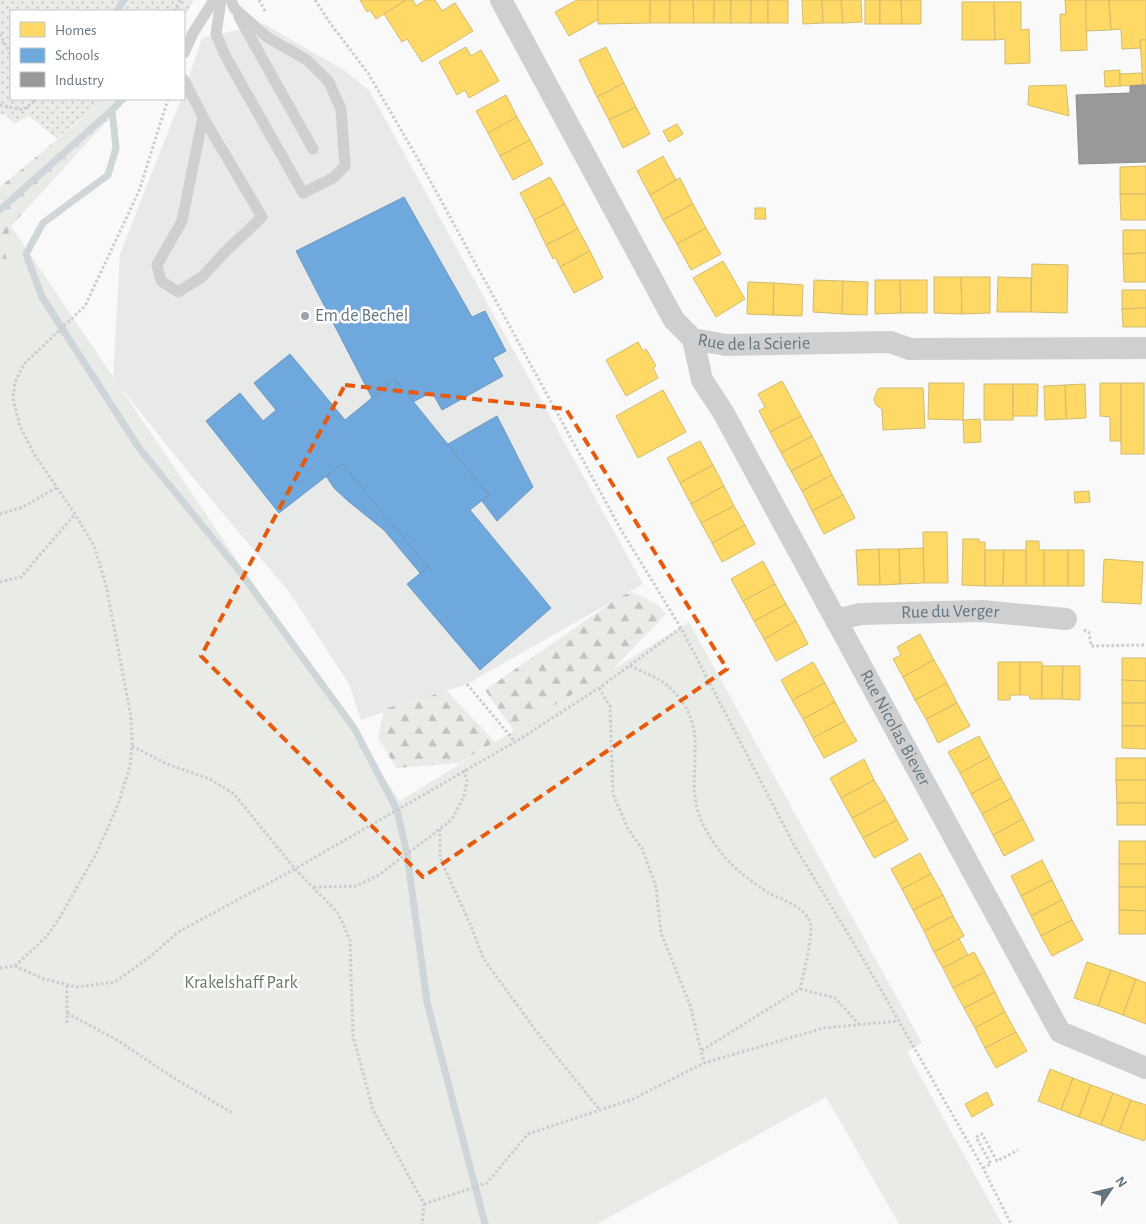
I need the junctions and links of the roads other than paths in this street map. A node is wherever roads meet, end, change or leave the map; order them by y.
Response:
1 (214, 0) edge
2 (221, 0) edge
3 (501, 0) edge
4 (233, 4) edge
5 (185, 51) edge
6 (185, 82) edge
7 (203, 117) junction
8 (313, 149) dead end
9 (693, 339) junction
10 (1146, 348) edge
11 (1066, 618) road end
12 (836, 620) junction
13 (1146, 1068) edge

1 - 5 lane
2 - 4 lane
3 - 9 street, Rue de la Scierie
4 - 8 lane
6 - 7 lane
7 - 7 lane
9 - 10 street, Rue de la Scierie
9 - 12 street, Rue Nicolas Biever
11 - 12 street, Rue du Verger
12 - 13 street, Rue Nicolas Biever

